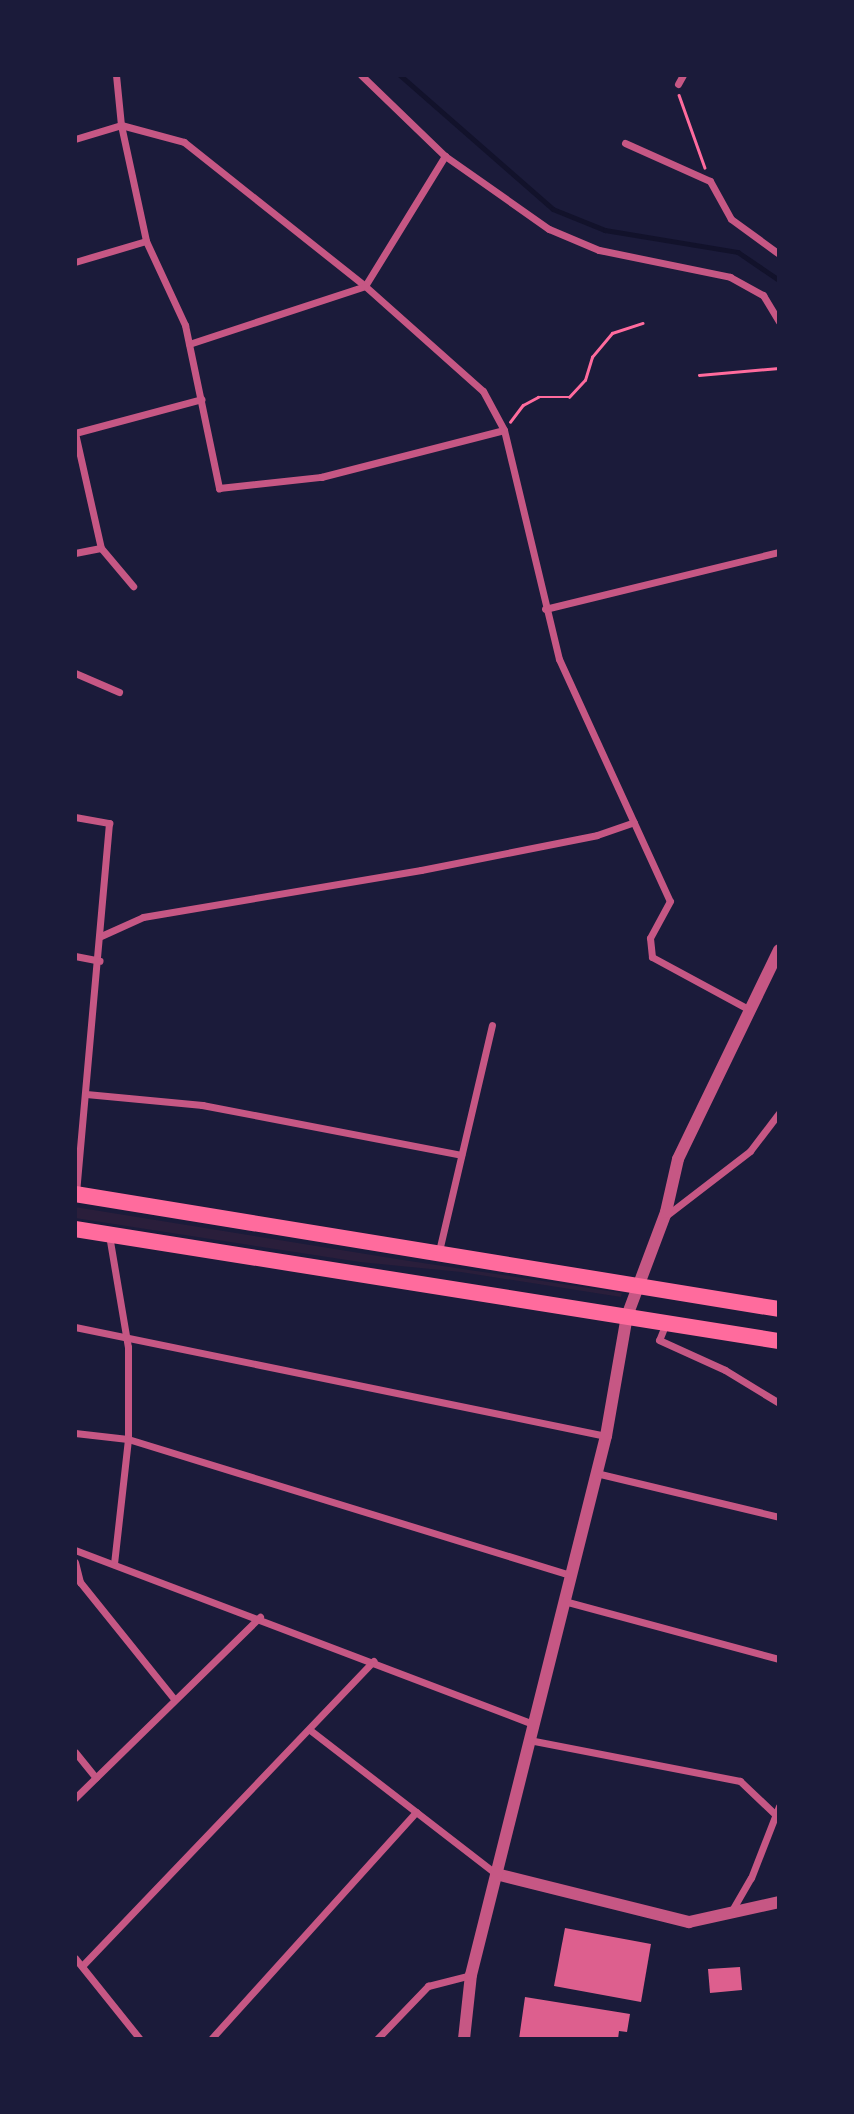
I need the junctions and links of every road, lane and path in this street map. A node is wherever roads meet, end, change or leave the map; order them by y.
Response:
1 (116, 75) edge
2 (361, 75) edge
3 (683, 75) edge
4 (678, 84) joint
5 (121, 125) junction
6 (75, 139) edge
7 (625, 143) dead end
8 (445, 156) junction
9 (710, 181) junction
10 (146, 241) junction
11 (779, 254) edge
12 (75, 262) edge
13 (365, 286) junction
14 (779, 322) edge
15 (642, 323) dead end
16 (189, 344) junction
17 (779, 368) edge
18 (699, 374) dead end
19 (202, 400) junction
20 (504, 430) junction
21 (75, 433) edge
22 (101, 548) junction
23 (779, 552) edge
24 (75, 553) edge
25 (133, 586) dead end
26 (545, 609) junction
27 (75, 673) edge
28 (119, 692) dead end
29 (75, 817) edge
30 (634, 822) junction
31 (101, 936) junction
32 (779, 950) edge
33 (75, 956) edge
34 (100, 961) junction
35 (748, 1009) junction
36 (492, 1025) dead end
37 (86, 1094) junction
38 (779, 1113) edge
39 (461, 1155) junction
40 (76, 1194) edge
41 (663, 1218) junction
42 (75, 1229) edge
43 (109, 1234) junction
44 (439, 1251) junction
45 (639, 1285) junction
46 (779, 1309) edge
47 (627, 1317) junction
48 (666, 1323) junction
49 (75, 1327) edge
50 (126, 1334) junction
51 (779, 1341) edge
52 (779, 1403) edge
53 (75, 1433) edge
54 (606, 1436) junction
55 (128, 1438) junction
56 (596, 1474) junction
57 (779, 1517) edge
58 (75, 1550) edge
59 (75, 1562) edge
60 (114, 1564) junction
61 (570, 1576) junction
62 (564, 1601) junction
63 (260, 1617) junction
64 (779, 1659) edge
65 (373, 1661) junction
66 (175, 1700) junction
67 (534, 1724) junction
68 (310, 1730) junction
69 (529, 1740) junction
70 (75, 1752) edge
71 (96, 1778) junction
72 (75, 1798) edge
73 (779, 1806) edge
74 (416, 1812) junction
75 (777, 1817) edge
76 (496, 1874) junction
77 (779, 1902) edge
78 (729, 1916) junction
79 (75, 1958) edge
80 (82, 1966) junction
81 (471, 1975) junction
82 (140, 2039) edge
83 (211, 2039) edge
84 (377, 2039) edge
85 (464, 2039) edge

1 - 5 street
2 - 8 street
3 - 4 street
4 - 9 path
5 - 6 street
5 - 10 street
5 - 13 street
7 - 9 street
8 - 13 street
8 - 14 street
9 - 11 street
10 - 12 street
10 - 16 street
13 - 16 street
13 - 20 street
15 - 20 path
16 - 19 street
17 - 18 path
19 - 20 street
19 - 21 street
20 - 26 street
21 - 22 street
22 - 24 street
22 - 25 street
23 - 26 street
26 - 30 street
27 - 28 street
29 - 31 street
30 - 31 street
30 - 35 street
31 - 34 street
32 - 35 street
33 - 34 street
34 - 37 street
35 - 41 street
36 - 39 street
37 - 39 street
37 - 40 street
38 - 41 street
39 - 44 street
40 - 44 highway
41 - 45 street
42 - 43 highway
43 - 47 highway
43 - 50 street
44 - 45 highway
45 - 46 highway
45 - 47 street
47 - 48 highway
47 - 54 street
48 - 51 highway
48 - 52 street
49 - 50 street
50 - 54 street
50 - 55 street
53 - 55 street
54 - 56 street
55 - 60 street
55 - 61 street
56 - 57 street
56 - 61 street
58 - 60 street
59 - 66 street
60 - 63 street
61 - 62 street
62 - 64 street
62 - 67 street
63 - 65 street
63 - 66 street
65 - 67 street
65 - 68 street
66 - 71 street
67 - 69 street
68 - 74 street
68 - 80 street
69 - 75 street
69 - 76 street
70 - 71 street
71 - 72 street
73 - 75 street
74 - 76 street
74 - 83 street
75 - 78 street
76 - 78 street
76 - 81 street
77 - 78 street
79 - 80 street
80 - 82 street
81 - 84 street
81 - 85 street

